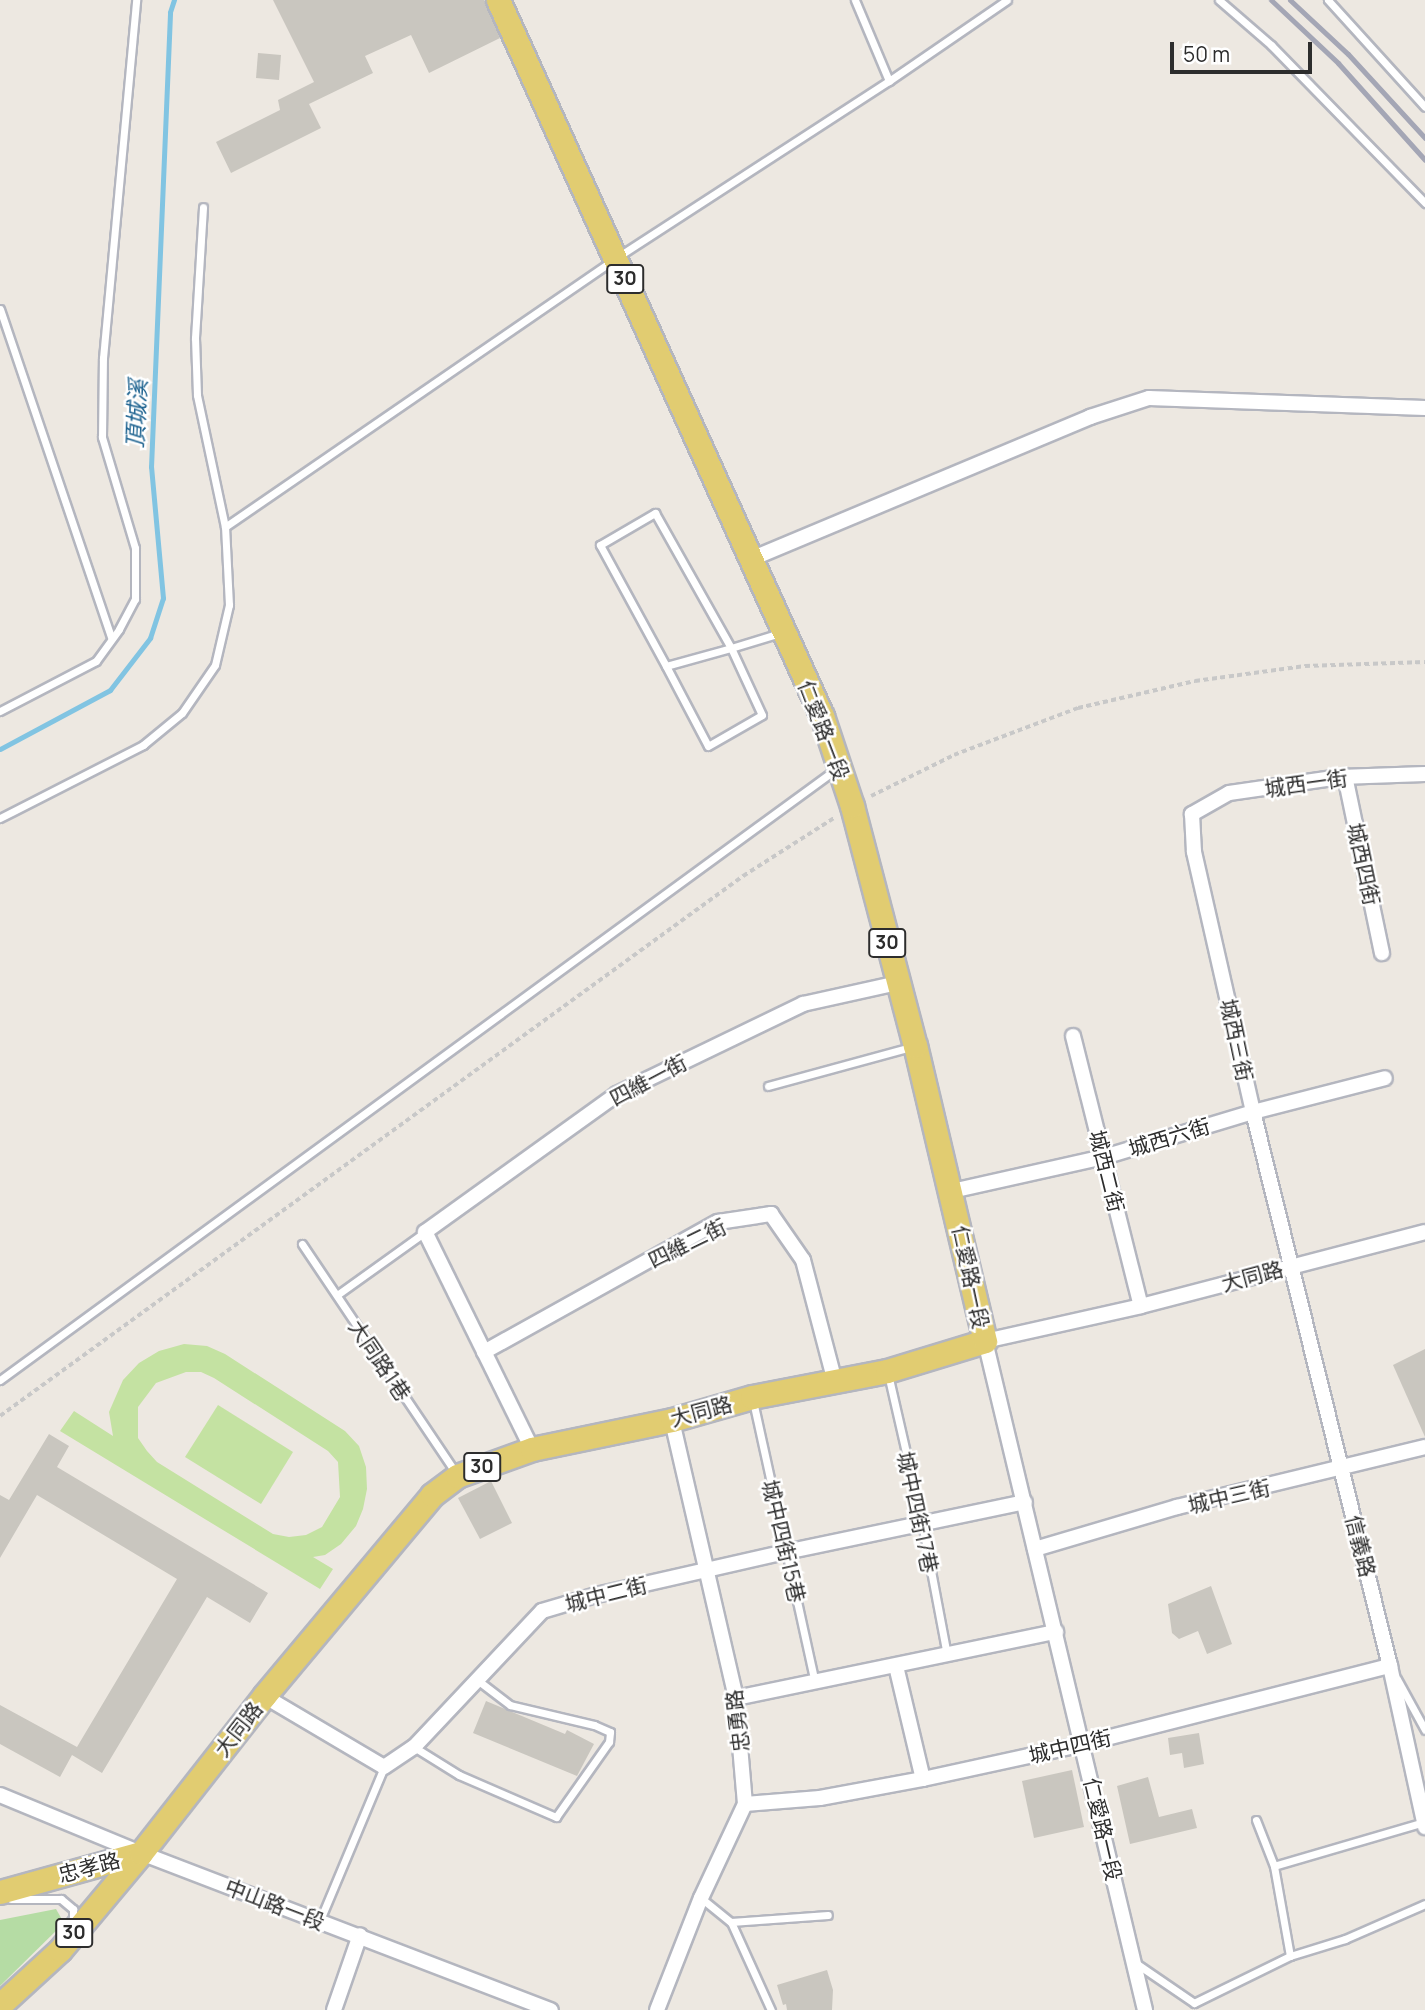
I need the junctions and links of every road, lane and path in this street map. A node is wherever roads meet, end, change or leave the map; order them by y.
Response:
1 (136, 0) edge
2 (498, 0) edge
3 (855, 0) edge
4 (1007, 0) edge
5 (1219, 0) edge
6 (1328, 0) edge
7 (889, 81) junction
8 (1425, 107) edge
9 (1425, 202) edge
10 (204, 207) dead end
11 (616, 258) junction
12 (0, 309) edge
13 (1425, 408) edge
14 (225, 527) junction
15 (751, 559) junction
16 (784, 632) junction
17 (112, 639) junction
18 (731, 648) junction
19 (1425, 662) edge
20 (666, 666) junction
21 (0, 711) edge
22 (839, 767) junction
23 (1425, 774) edge
24 (1345, 776) junction
25 (852, 806) junction
26 (1192, 814) joint
27 (0, 818) edge
28 (1382, 953) dead end
29 (898, 983) junction
30 (1073, 1036) dead end
31 (915, 1046) junction
32 (1385, 1078) dead end
33 (768, 1086) dead end
34 (1253, 1112) junction
35 (1104, 1157) junction
36 (952, 1191) junction
37 (425, 1232) junction
38 (1425, 1232) edge
39 (302, 1244) dead end
40 (1291, 1266) junction
41 (337, 1295) junction
42 (1141, 1306) junction
43 (985, 1340) junction
44 (484, 1352) junction
45 (887, 1371) junction
46 (0, 1380) edge
47 (835, 1382) junction
48 (752, 1397) junction
49 (0, 1416) edge
50 (672, 1420) junction
51 (1425, 1447) edge
52 (532, 1449) junction
53 (1343, 1470) junction
54 (457, 1476) junction
55 (1025, 1502) junction
56 (922, 1523) junction
57 (1035, 1549) junction
58 (786, 1552) junction
59 (708, 1571) junction
60 (1056, 1632) junction
61 (947, 1654) junction
62 (896, 1666) junction
63 (1390, 1666) junction
64 (476, 1678) junction
65 (816, 1684) junction
66 (264, 1696) junction
67 (736, 1698) junction
68 (1425, 1730) edge
69 (1083, 1744) junction
70 (415, 1747) junction
71 (384, 1766) junction
72 (923, 1779) junction
73 (0, 1796) edge
74 (745, 1804) junction
75 (1256, 1820) dead end
76 (1424, 1824) edge
77 (141, 1853) junction
78 (1274, 1867) junction
79 (0, 1892) edge
80 (701, 1898) junction
81 (0, 1900) edge
82 (1425, 1904) edge
83 (828, 1915) dead end
84 (320, 1920) junction
85 (731, 1922) junction
86 (360, 1935) junction
87 (1290, 1956) junction
88 (1134, 1963) junction
89 (6, 2000) edge
90 (1196, 2007) edge
91 (334, 2010) edge
92 (551, 2010) edge
93 (657, 2010) edge
94 (771, 2010) edge
95 (1146, 2010) edge

1 - 17 lane
2 - 11 main road, 30
3 - 7 lane
4 - 7 lane
5 - 9 lane
6 - 8 lane
7 - 11 lane
10 - 14 lane
11 - 14 lane
11 - 15 main road, 30
12 - 17 lane
13 - 15 street
14 - 27 lane
15 - 16 main road, 仁愛路一段 / 30
16 - 18 lane
16 - 22 main road, 仁愛路一段 / 30
17 - 21 lane
18 - 20 lane
18 - 20 lane
18 - 20 lane
19 - 25 path
22 - 25 main road, 仁愛路一段 / 30
22 - 46 lane
23 - 24 street, 城西一街
24 - 26 street, 城西一街
24 - 28 street, 城西四街
25 - 29 main road, 仁愛路一段 / 30
25 - 49 path
26 - 34 street, 城西三街
29 - 31 main road, 仁愛路一段 / 30
29 - 37 street, 四維一街
30 - 35 street, 城西二街
31 - 33 lane
31 - 36 main road, 仁愛路一段 / 30
32 - 34 street, 城西六街
34 - 35 street, 城西六街
34 - 40 street, 城西三街
35 - 36 street, 城西六街
35 - 42 street, 城西二街
36 - 43 main road, 仁愛路一段 / 30
37 - 41 lane, 四維一街
37 - 44 street
38 - 40 street, 大同路
39 - 41 lane, 大同路1巷
40 - 42 street, 大同路
40 - 53 street, 信義路
41 - 54 lane, 大同路1巷
42 - 43 street, 大同路
43 - 45 main road, 大同路 / 30
43 - 55 street, 仁愛路一段
44 - 47 street, 四維二街
44 - 52 street
45 - 47 main road, 大同路 / 30
45 - 56 lane, 城中四街17巷
47 - 48 main road, 大同路 / 30
48 - 50 main road, 大同路 / 30
48 - 58 lane, 城中四街15巷
50 - 52 main road, 大同路 / 30
50 - 59 street, 忠勇路
51 - 53 street, 城中三街
52 - 54 main road, 大同路 / 30
53 - 57 street, 城中三街
53 - 63 street, 信義路
54 - 66 main road, 大同路 / 30
55 - 56 street, 城中二街
55 - 57 street, 仁愛路一段
56 - 58 street, 城中二街
56 - 61 lane, 城中四街17巷
57 - 60 street, 仁愛路一段
58 - 59 street, 城中二街
58 - 65 lane, 城中四街15巷
59 - 64 street, 城中二街
59 - 67 street, 忠勇路
60 - 61 street
60 - 69 street, 仁愛路一段
61 - 62 street
62 - 65 street
62 - 72 street
63 - 68 lane
63 - 69 street, 城中四街
63 - 76 street, 信義路
64 - 70 street, 城中二街
64 - 70 lane
65 - 67 street
66 - 71 street
66 - 77 main road, 大同路 / 30
67 - 74 street, 忠勇路
69 - 72 street, 城中四街
69 - 88 street, 仁愛路一段
70 - 71 street, 城中二街
71 - 84 lane
72 - 74 street, 城中四街
73 - 77 street, 中山路一段
74 - 80 street, 忠勇路
75 - 78 lane
76 - 78 lane
77 - 79 main road, 忠孝路
77 - 84 street, 中山路一段
77 - 89 main road, 忠孝路 / 30
78 - 87 lane
80 - 85 lane
80 - 93 street, 忠勇路
81 - 89 lane
82 - 87 lane
83 - 85 lane
84 - 86 street, 中山路一段
85 - 94 lane
86 - 91 street
86 - 92 street, 中山路一段
87 - 90 lane
88 - 90 lane
88 - 95 street, 仁愛路一段

